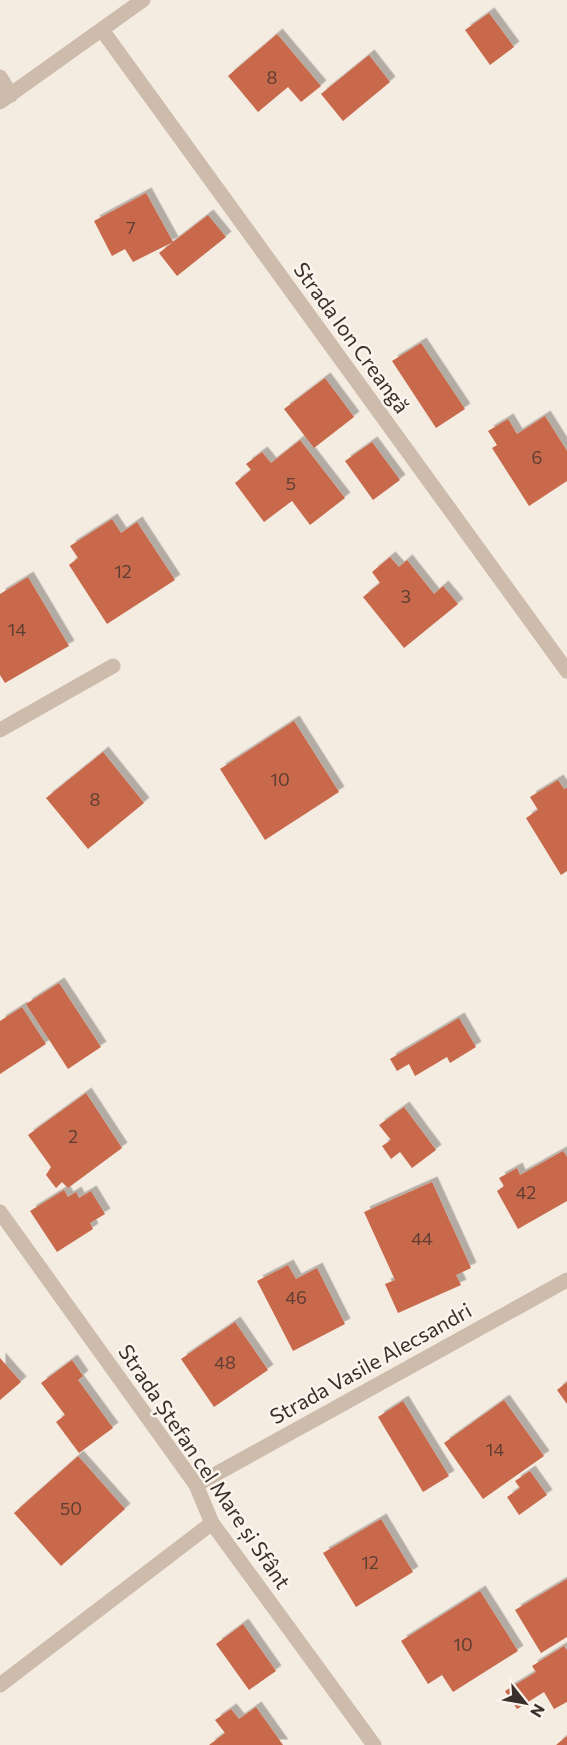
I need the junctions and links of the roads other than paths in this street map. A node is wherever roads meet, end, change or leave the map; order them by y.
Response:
1 (143, 0) edge
2 (102, 30) junction
3 (0, 77) edge
4 (6, 98) edge
5 (113, 666) dead end
6 (567, 671) edge
7 (0, 730) edge
8 (0, 1212) edge
9 (567, 1280) edge
10 (196, 1485) junction
11 (212, 1523) junction
12 (0, 1685) edge
13 (374, 1745) edge

1 - 2 street
2 - 4 street
2 - 6 street, Strada Ion Creangă
3 - 4 street
5 - 7 street
8 - 10 street, Strada Ștefan cel Mare și Sfânt
9 - 10 street, Strada Vasile Alecsandri
10 - 11 street, Strada Ștefan cel Mare și Sfânt
11 - 12 street
11 - 13 street, Strada Ștefan cel Mare și Sfânt

